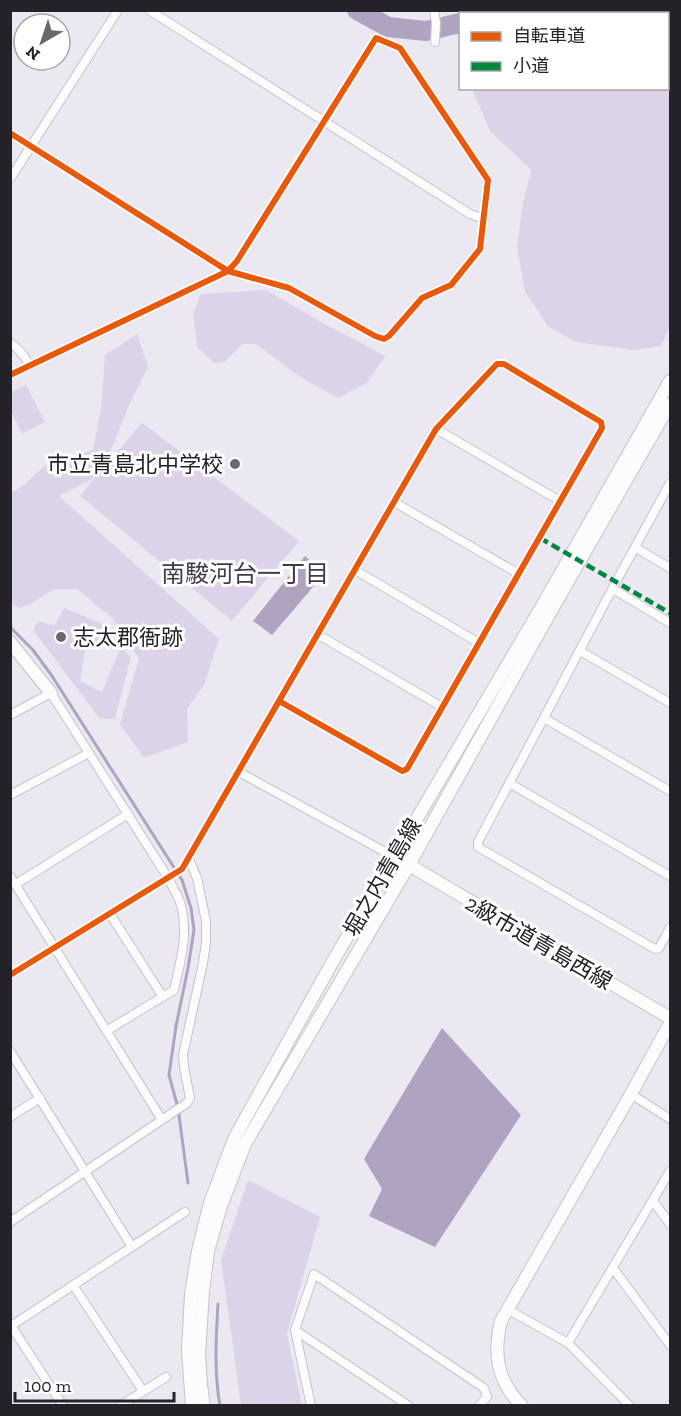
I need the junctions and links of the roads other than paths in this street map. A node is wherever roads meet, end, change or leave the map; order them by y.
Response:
1 (118, 10) edge
2 (148, 10) edge
3 (434, 10) edge
4 (435, 42) dead end
5 (324, 121) junction
6 (10, 134) edge
7 (31, 146) junction
8 (10, 179) edge
9 (484, 219) junction
10 (228, 271) junction
11 (10, 344) edge
12 (30, 366) junction
13 (10, 375) edge
14 (670, 381) edge
15 (670, 404) edge
16 (436, 429) junction
17 (670, 485) edge
18 (560, 501) junction
19 (394, 502) junction
20 (636, 548) junction
21 (670, 568) edge
22 (354, 570) junction
23 (519, 574) junction
24 (613, 589) junction
25 (670, 623) edge
26 (317, 634) junction
27 (10, 642) edge
28 (479, 643) junction
29 (580, 651) junction
30 (51, 693) junction
31 (279, 701) junction
32 (670, 703) edge
33 (442, 707) junction
34 (10, 715) edge
35 (544, 718) junction
36 (89, 753) junction
37 (239, 772) junction
38 (509, 783) junction
39 (670, 791) edge
40 (10, 795) edge
41 (128, 814) junction
42 (394, 857) junction
43 (189, 859) junction
44 (408, 865) junction
45 (670, 876) edge
46 (169, 877) junction
47 (13, 880) edge
48 (110, 914) junction
49 (670, 928) edge
50 (55, 948) junction
51 (10, 975) edge
52 (163, 997) junction
53 (670, 1018) edge
54 (670, 1023) edge
55 (106, 1031) junction
56 (10, 1051) edge
57 (632, 1094) junction
58 (40, 1098) junction
59 (10, 1117) edge
60 (670, 1119) edge
61 (162, 1120) junction
62 (670, 1171) edge
63 (85, 1172) junction
64 (653, 1201) junction
65 (185, 1212) dead end
66 (10, 1222) edge
67 (670, 1224) edge
68 (132, 1247) junction
69 (613, 1268) junction
70 (73, 1285) junction
71 (507, 1309) junction
72 (11, 1325) edge
73 (295, 1330) junction
74 (568, 1343) junction
75 (670, 1346) edge
76 (166, 1377) dead end
77 (143, 1391) junction
78 (63, 1406) edge
79 (120, 1406) edge
80 (192, 1406) edge
81 (204, 1406) edge
82 (311, 1406) edge
83 (410, 1406) edge
84 (479, 1406) edge
85 (522, 1406) edge
86 (630, 1406) edge

1 - 7 street
2 - 5 street
3 - 4 street
5 - 9 street
5 - 9 street
5 - 10 street
6 - 7 street
7 - 8 street
7 - 10 street
9 - 10 street
10 - 12 street
11 - 12 street
12 - 13 street
14 - 42 main road, 堀之内青島線
15 - 44 main road, 堀之内青島線
16 - 18 street
16 - 18 street
16 - 19 street
17 - 20 street
18 - 23 street
19 - 22 street
19 - 23 street
20 - 21 street
20 - 24 street
22 - 26 street
22 - 28 street
23 - 28 street
24 - 25 street
24 - 29 street
26 - 31 street
26 - 33 street
27 - 30 main road
28 - 33 street
29 - 32 street
29 - 35 street
30 - 34 street
30 - 36 street
31 - 33 street
31 - 37 street
35 - 38 street
35 - 39 street
36 - 40 street
36 - 41 street
37 - 42 street
37 - 43 street
38 - 45 street
38 - 49 street
41 - 46 street
41 - 47 street
42 - 44 street
42 - 80 main road, 堀之内青島線
43 - 46 street
43 - 61 street
44 - 53 main road, 2級市道青島西線
44 - 81 main road, 堀之内青島線
46 - 48 street
46 - 52 street
47 - 50 street
48 - 50 street
48 - 52 street
50 - 51 street
50 - 55 street
52 - 55 street
54 - 57 main road
55 - 61 street
56 - 58 street
57 - 60 street
57 - 71 main road
58 - 59 street
58 - 63 street
61 - 63 street
62 - 64 street
63 - 66 street
63 - 68 street
64 - 67 street
64 - 69 street
65 - 68 street
68 - 70 street
69 - 74 street
69 - 75 street
70 - 72 street
70 - 77 street
71 - 74 street
71 - 85 main road
72 - 78 street
73 - 82 street
73 - 83 street
73 - 84 street
74 - 86 street
76 - 77 street
77 - 79 street

